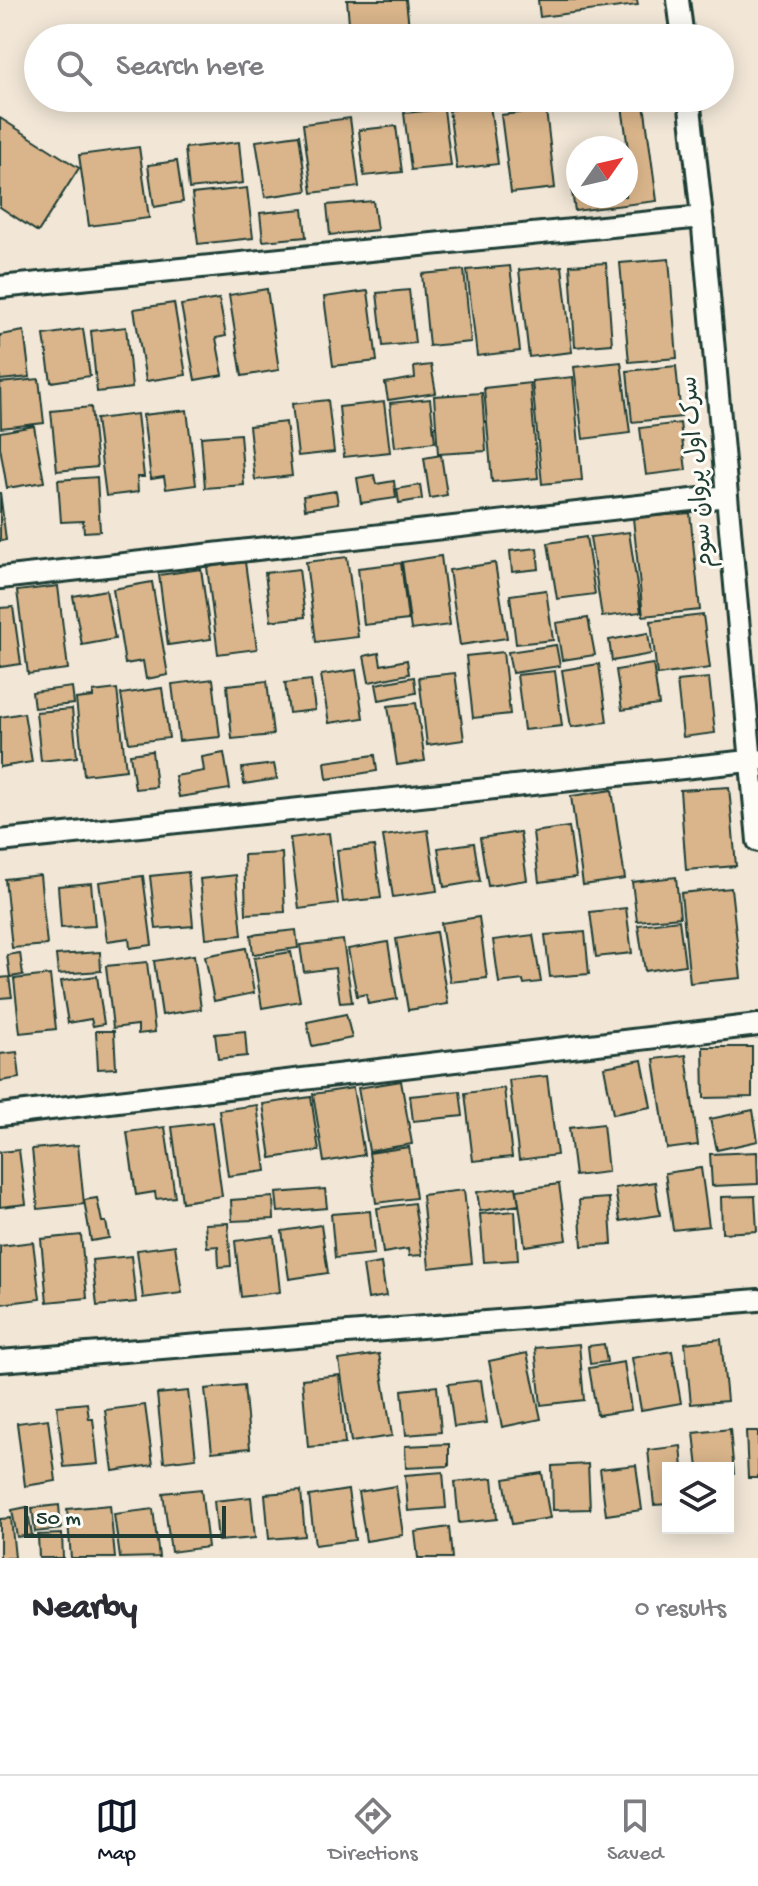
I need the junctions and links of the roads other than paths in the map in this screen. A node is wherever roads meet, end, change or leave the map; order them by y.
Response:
1 (678, 0) edge
2 (681, 24) edge
3 (691, 112) edge
4 (702, 217) junction
5 (0, 287) edge
6 (727, 496) junction
7 (0, 578) edge
8 (754, 761) edge
9 (0, 841) edge
10 (758, 841) edge
11 (758, 1025) edge
12 (0, 1115) edge
13 (758, 1300) edge
14 (0, 1361) edge

1 - 2 street
3 - 4 street, سرک اول پروان سوم
4 - 5 street
4 - 6 street, سرک اول پروان سوم
6 - 7 street
6 - 8 street, سرک اول پروان سوم
8 - 9 street
8 - 10 street, سرک اول پروان سوم
11 - 12 street
13 - 14 street

